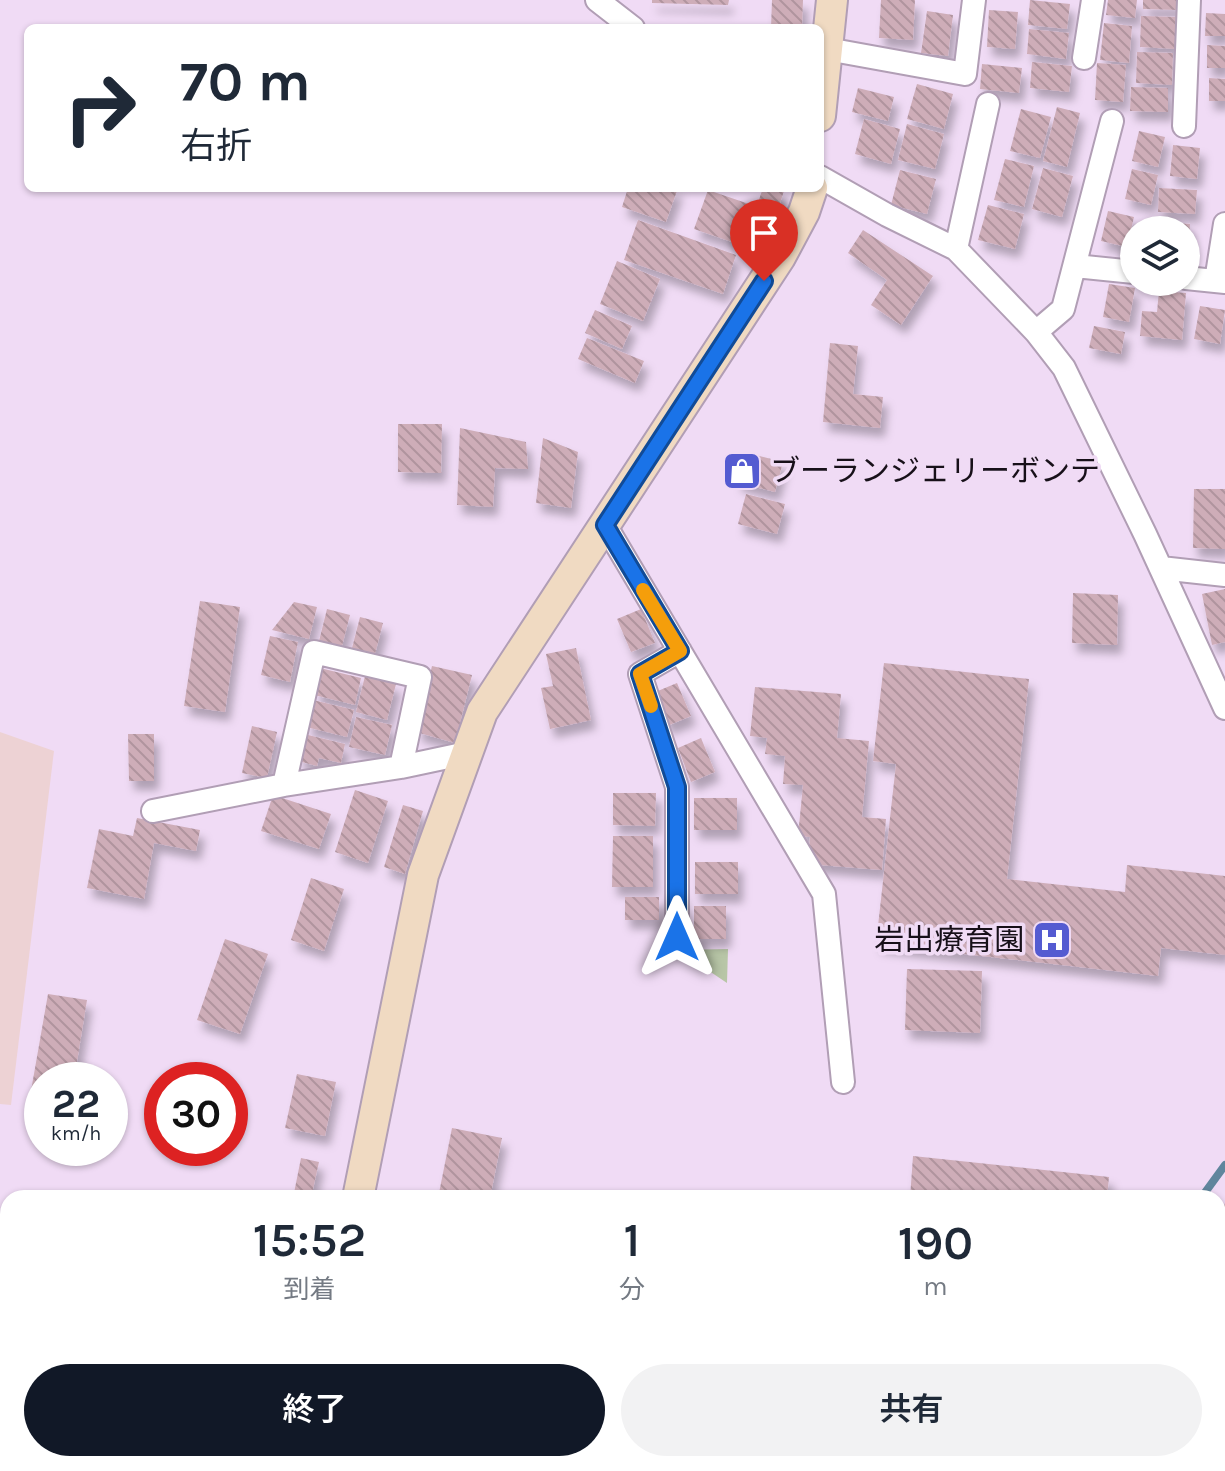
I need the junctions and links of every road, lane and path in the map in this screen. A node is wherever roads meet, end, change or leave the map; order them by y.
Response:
1 (597, 0) edge
2 (832, 0) edge
3 (974, 0) edge
4 (1093, 0) edge
5 (1189, 0) edge
6 (628, 24) edge
7 (827, 49) junction
8 (1084, 58) dead end
9 (824, 74) edge
10 (988, 104) dead end
11 (1112, 121) dead end
12 (1184, 126) dead end
13 (824, 179) edge
14 (811, 192) edge
15 (1225, 224) edge
16 (956, 249) junction
17 (1075, 266) junction
18 (1120, 271) edge
19 (1200, 280) edge
20 (1221, 282) edge
21 (1036, 332) junction
22 (605, 525) junction
23 (1161, 568) junction
24 (1225, 575) edge
25 (680, 651) junction
26 (1225, 708) edge
27 (467, 753) junction
28 (401, 767) junction
29 (284, 785) junction
30 (153, 811) dead end
31 (677, 937) dead end
32 (843, 1082) dead end
33 (360, 1190) edge

1 - 6 street
2 - 7 street
3 - 7 street
4 - 8 street
5 - 12 street
7 - 9 street
10 - 16 street
11 - 17 street
13 - 16 street
14 - 22 street
15 - 20 street
16 - 21 street
17 - 18 street
17 - 21 street
19 - 20 street
21 - 23 street
22 - 25 street
22 - 27 street
23 - 24 street
23 - 26 street
25 - 31 street
25 - 32 street
27 - 28 street
27 - 33 street
28 - 29 street
28 - 29 street
29 - 30 street

